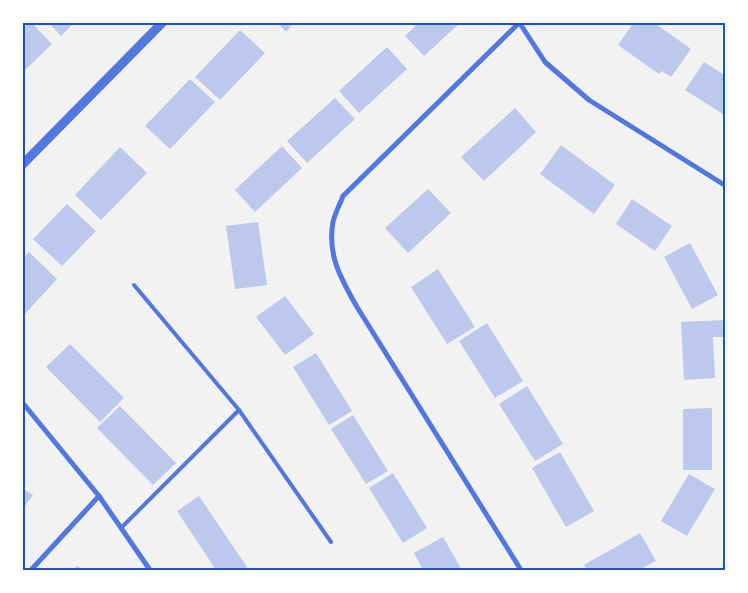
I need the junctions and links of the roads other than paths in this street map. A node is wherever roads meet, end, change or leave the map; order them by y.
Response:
1 (162, 22) edge
2 (519, 23) edge
3 (22, 165) edge
4 (726, 186) edge
5 (134, 285) dead end
6 (22, 402) edge
7 (239, 410) junction
8 (99, 496) junction
9 (121, 528) junction
10 (331, 542) dead end
11 (31, 570) edge
12 (150, 570) edge
13 (521, 570) edge

1 - 3 street
2 - 4 street
2 - 13 street
5 - 7 lane
6 - 8 street
7 - 9 lane
7 - 10 lane
8 - 9 street
8 - 11 street
9 - 12 street

